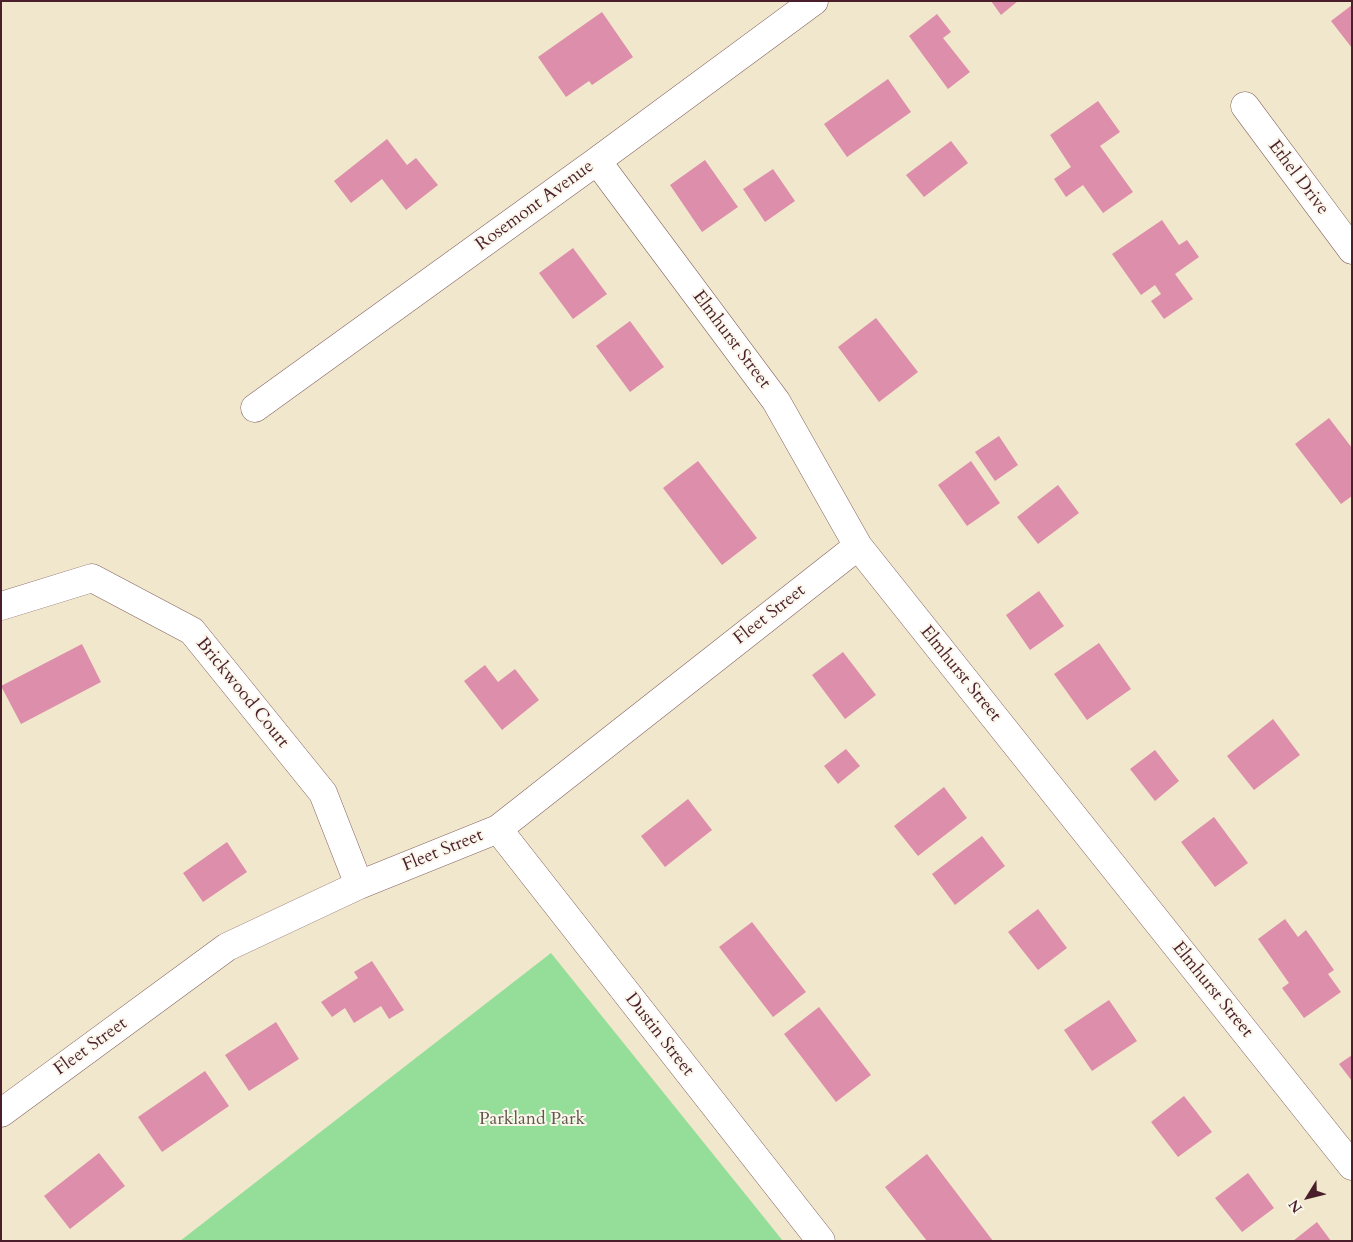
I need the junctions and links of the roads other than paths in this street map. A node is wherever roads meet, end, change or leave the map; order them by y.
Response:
1 (814, 1) edge
2 (1245, 106) dead end
3 (597, 161) junction
4 (1352, 250) edge
5 (255, 408) dead end
6 (858, 546) junction
7 (1, 606) edge
8 (498, 829) junction
9 (359, 885) junction
10 (1, 1113) edge
11 (1352, 1166) edge
12 (821, 1241) edge

1 - 3 street, Rosemont Avenue
2 - 4 street, Ethel Drive
3 - 5 street, Rosemont Avenue
3 - 6 street, Elmhurst Street
6 - 8 street, Fleet Street
6 - 11 street, Elmhurst Street
7 - 9 street, Brickwood Court
8 - 9 street, Fleet Street
8 - 12 street, Dustin Street
9 - 10 street, Fleet Street

